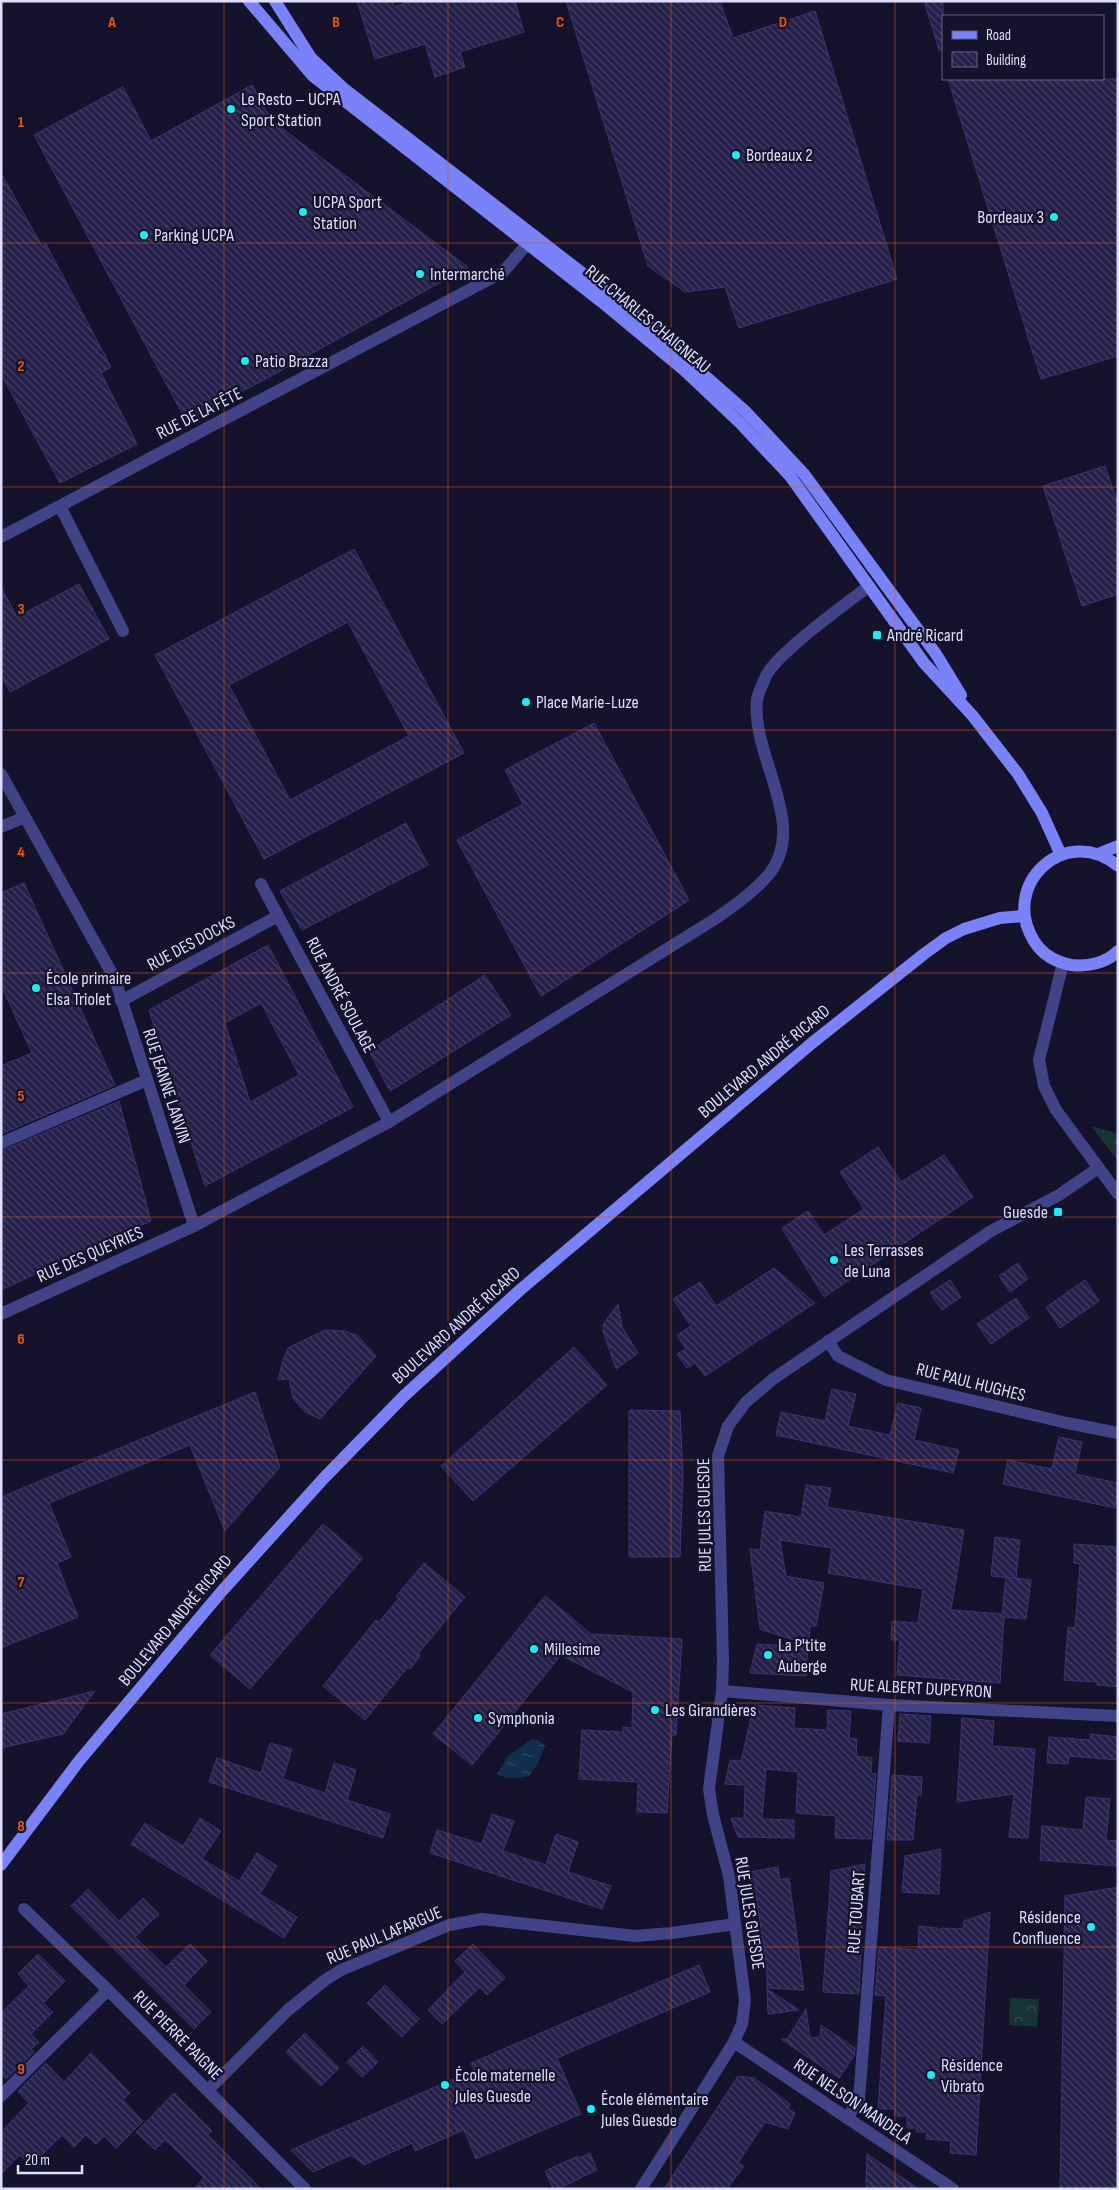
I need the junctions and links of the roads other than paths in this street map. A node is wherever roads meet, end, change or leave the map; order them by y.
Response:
1 (249, 1) edge
2 (275, 1) edge
3 (531, 240) junction
4 (60, 506) junction
5 (1, 537) edge
6 (869, 586) junction
7 (123, 631) dead end
8 (972, 715) junction
9 (1, 774) edge
10 (25, 816) junction
11 (1, 827) edge
12 (1118, 846) edge
13 (1061, 854) junction
14 (1098, 854) junction
15 (1118, 866) edge
16 (261, 884) dead end
17 (278, 916) junction
18 (1023, 916) junction
19 (1118, 951) edge
20 (1063, 963) junction
21 (121, 1001) junction
22 (147, 1080) junction
23 (389, 1122) junction
24 (1, 1143) edge
25 (1097, 1169) junction
26 (1118, 1194) edge
27 (194, 1226) junction
28 (1, 1314) edge
29 (828, 1341) junction
30 (1118, 1433) edge
31 (722, 1691) junction
32 (889, 1705) junction
33 (1118, 1716) edge
34 (1, 1865) edge
35 (24, 1910) dead end
36 (735, 1924) junction
37 (108, 1990) junction
38 (734, 2042) junction
39 (208, 2090) junction
40 (1, 2096) edge
41 (847, 2118) junction
42 (305, 2189) edge
43 (641, 2189) edge
44 (953, 2189) edge

1 - 3 main road, RUE CHARLES CHAIGNEAU
2 - 3 main road, RUE CHARLES CHAIGNEAU
3 - 4 street, RUE DE LA FÊTE
3 - 6 main road, RUE CHARLES CHAIGNEAU
3 - 8 main road, RUE CHARLES CHAIGNEAU
4 - 5 street, RUE DE LA FÊTE
4 - 7 street
6 - 8 main road, RUE CHARLES CHAIGNEAU
6 - 23 street, RUE DES QUEYRIES
8 - 13 main road, RUE CHARLES CHAIGNEAU
9 - 10 street, RUE JEANNE LANVIN
10 - 11 street
10 - 21 street, RUE JEANNE LANVIN
12 - 14 main road
13 - 14 main road
13 - 18 main road
14 - 15 main road
16 - 17 street, RUE ANDRÉ SOULAGE
17 - 21 street, RUE DES DOCKS
17 - 23 street, RUE ANDRÉ SOULAGE
18 - 20 main road
18 - 34 main road, BOULEVARD ANDRÉ RICARD
19 - 20 main road
20 - 25 street
21 - 22 street, RUE JEANNE LANVIN
22 - 24 street
22 - 27 street, RUE JEANNE LANVIN
23 - 27 street, RUE DES QUEYRIES
25 - 26 street
25 - 29 street, RUE JULES GUESDE
27 - 28 street, RUE DES QUEYRIES
29 - 30 street, RUE PAUL HUGHES
29 - 31 street, RUE JULES GUESDE
31 - 32 street, RUE ALBERT DUPEYRON
31 - 36 street, RUE JULES GUESDE
32 - 33 street, RUE ALBERT DUPEYRON
32 - 41 street, RUE TOUBART
35 - 37 street, RUE PIERRE PAIGNE
36 - 38 street, RUE JULES GUESDE
36 - 39 street, RUE PAUL LAFARGUE
37 - 39 street, RUE PIERRE PAIGNE
37 - 40 street
38 - 41 street, RUE NELSON MANDELA
38 - 43 street, RUE JULES GUESDE
39 - 42 street, RUE PIERRE PAIGNE
41 - 44 street, RUE NELSON MANDELA

